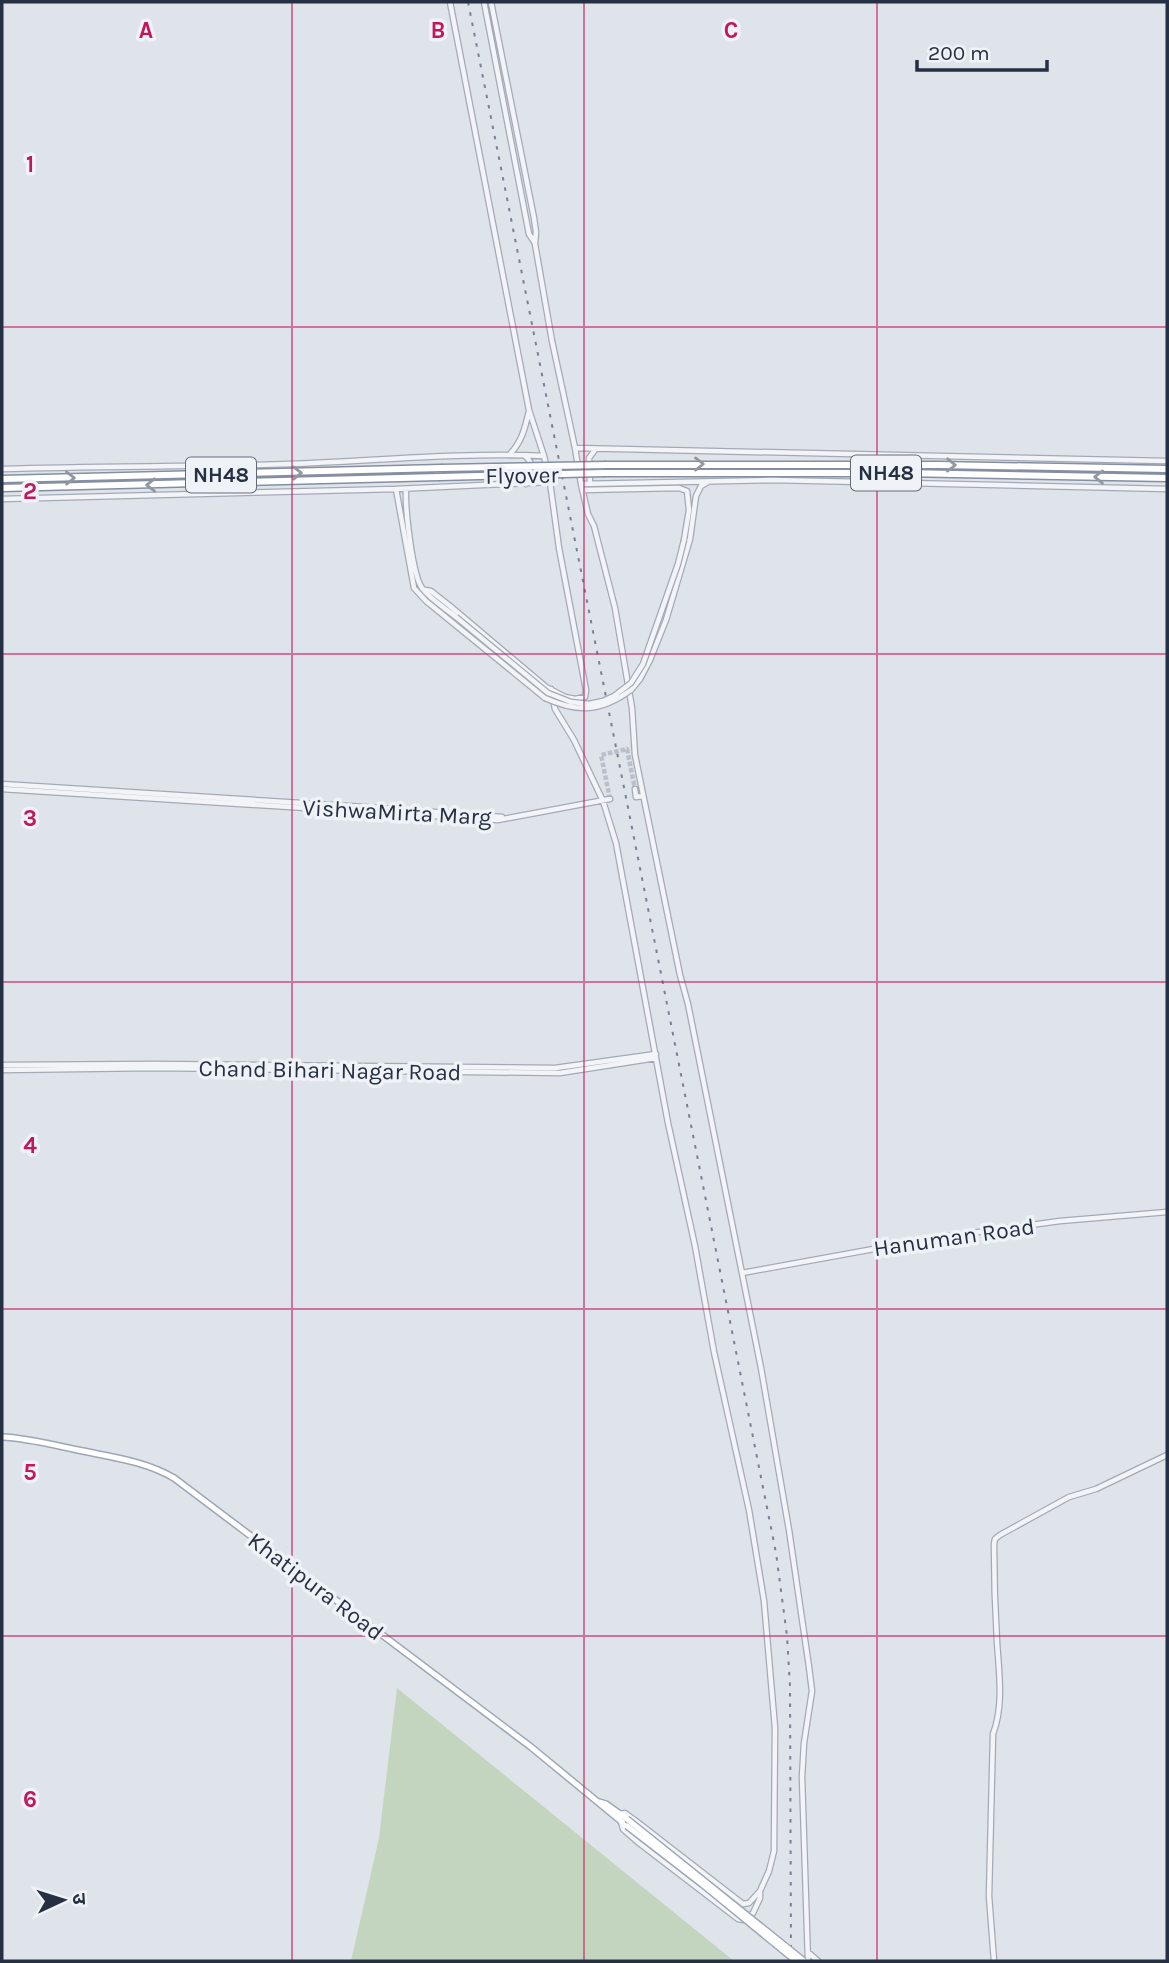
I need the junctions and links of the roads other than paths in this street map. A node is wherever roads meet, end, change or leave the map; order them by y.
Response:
1 (450, 2) edge
2 (484, 2) edge
3 (491, 2) edge
4 (536, 244) junction
5 (529, 410) junction
6 (575, 448) junction
7 (596, 449) junction
8 (509, 455) junction
9 (524, 455) junction
10 (544, 456) junction
11 (1167, 461) edge
12 (2, 469) edge
13 (605, 469) junction
14 (1167, 469) edge
15 (1167, 478) edge
16 (2, 480) edge
17 (710, 481) junction
18 (550, 482) junction
19 (525, 484) junction
20 (590, 486) junction
21 (581, 487) junction
22 (2, 488) edge
23 (396, 489) junction
24 (406, 489) junction
25 (1167, 489) edge
26 (2, 499) edge
27 (687, 540) junction
28 (425, 590) junction
29 (551, 689) junction
30 (2, 786) edge
31 (635, 789) tunnel mouth
32 (643, 796) junction
33 (610, 799) dead end
34 (603, 800) junction
35 (656, 1056) junction
36 (2, 1068) edge
37 (1167, 1212) edge
38 (742, 1273) junction
39 (2, 1437) edge
40 (1167, 1455) edge
41 (599, 1802) junction
42 (620, 1814) junction
43 (625, 1822) junction
44 (760, 1891) junction
45 (809, 1954) junction
46 (796, 1961) edge
47 (806, 1961) edge
48 (818, 1961) edge
49 (994, 1961) edge

1 - 5 street
2 - 4 street
3 - 4 street
4 - 6 street
5 - 8 street
5 - 10 street
6 - 7 street
6 - 21 street
7 - 11 street
7 - 20 street
8 - 9 street
8 - 12 street
9 - 10 street
9 - 19 street
10 - 18 street
13 -> 14 highway, NH48
15 -> 13 highway, NH48
16 -> 13 highway, Flyover / NH48, bridge
13 -> 22 highway, Flyover / NH48, bridge
17 - 20 street
17 - 25 street
17 - 27 street
18 - 19 street
18 - 29 street
19 - 24 street
20 - 21 street
20 - 27 street
21 - 32 street
23 - 24 street
23 - 26 street
23 - 27 street, bridge
24 - 28 street
27 - 28 street, bridge
28 - 29 street
29 - 34 street
30 - 34 street, VishwaMirta Marg
31 - 32 street
32 - 38 street
33 - 34 street, VishwaMirta Marg
34 - 35 street
35 - 36 street, Chand Bihari Nagar Road
35 - 44 street
37 - 38 street, Hanuman Road
38 - 45 street
39 - 41 main road, Khatipura Road
40 - 49 street
41 - 42 main road, Khatipura Road
41 - 43 main road, Khatipura Road
42 - 43 main road, Khatipura Road
42 - 44 street
43 - 44 street
43 - 46 main road, bridge
43 - 47 main road, bridge
45 - 47 street
45 - 48 street

